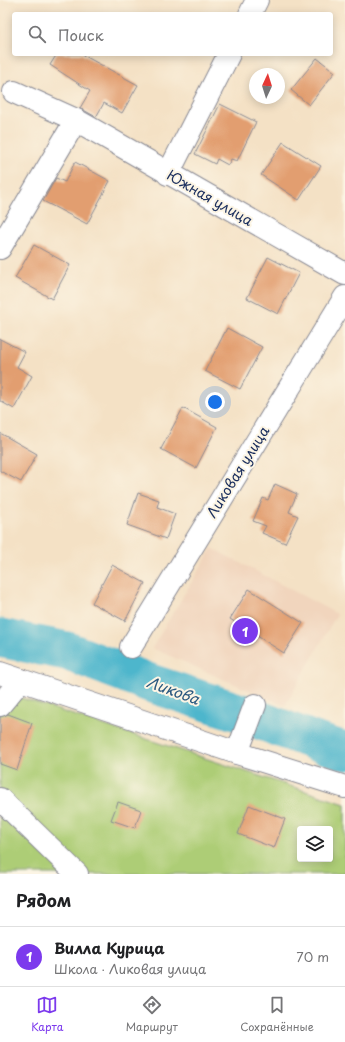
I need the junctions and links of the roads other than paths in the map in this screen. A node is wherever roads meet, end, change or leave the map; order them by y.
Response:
1 (257, 0) edge
2 (251, 12) edge
3 (228, 56) edge
4 (14, 92) dead end
5 (76, 120) junction
6 (168, 174) junction
7 (0, 248) edge
8 (345, 274) edge
9 (345, 297) edge
10 (131, 647) dead end
11 (0, 673) edge
12 (21, 680) junction
13 (255, 705) dead end
14 (0, 706) edge
15 (240, 744) junction
16 (345, 787) edge
17 (0, 799) edge
18 (77, 874) edge

1 - 2 street
3 - 6 street
4 - 5 street, Южная улица
5 - 6 street, Южная улица
5 - 7 street
6 - 8 street, Южная улица
9 - 10 street, Ликовая улица
11 - 12 street
12 - 14 street
12 - 15 street
13 - 15 street
15 - 16 street
17 - 18 street

